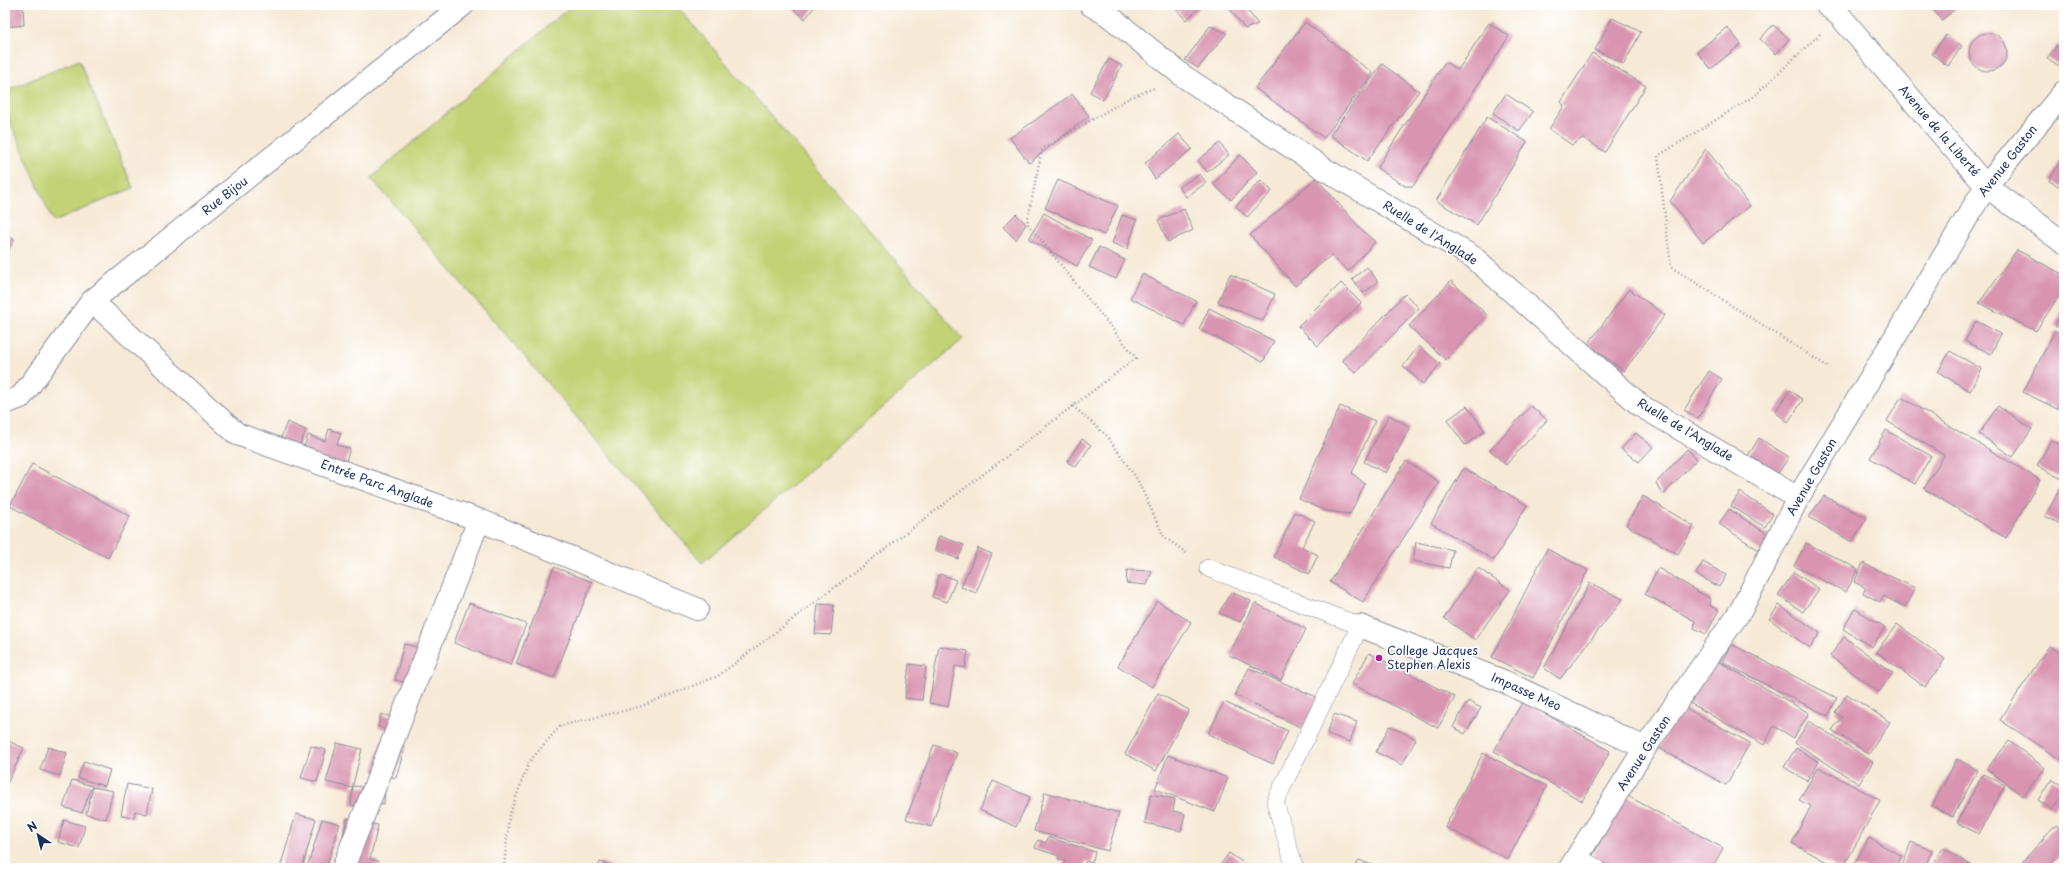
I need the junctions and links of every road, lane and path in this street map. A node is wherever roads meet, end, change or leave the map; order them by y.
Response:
1 (463, 5) edge
2 (1091, 5) edge
3 (1834, 11) edge
4 (1183, 76) junction
5 (2064, 92) edge
6 (1986, 186) junction
7 (2064, 243) edge
8 (92, 301) junction
9 (1830, 368) dead end
10 (5, 403) edge
11 (1073, 406) junction
12 (1798, 498) junction
13 (479, 520) junction
14 (1208, 568) joint
15 (697, 609) dead end
16 (1360, 626) junction
17 (1645, 748) junction
18 (1574, 862) edge
19 (343, 868) edge
20 (504, 868) edge
21 (1295, 868) edge
22 (1598, 868) edge

1 - 8 street, Rue Bijou
2 - 4 street, Ruelle de l'Anglade
3 - 6 street, Avenue de la Liberté
3 - 9 path
4 - 11 path
4 - 12 street, Ruelle de l'Anglade
5 - 6 street, Avenue Gaston
6 - 7 street, Avenue de la Liberté
6 - 12 street, Avenue Gaston
8 - 10 street, Rue Bijou
8 - 13 street, Entrée Parc Anglade
11 - 14 path
11 - 20 path
12 - 17 street, Avenue Gaston
13 - 15 street, Entrée Parc Anglade
13 - 19 street
14 - 16 lane
16 - 17 street, Impasse Meo
16 - 21 lane
17 - 18 street, Avenue Gaston
18 - 22 lane

